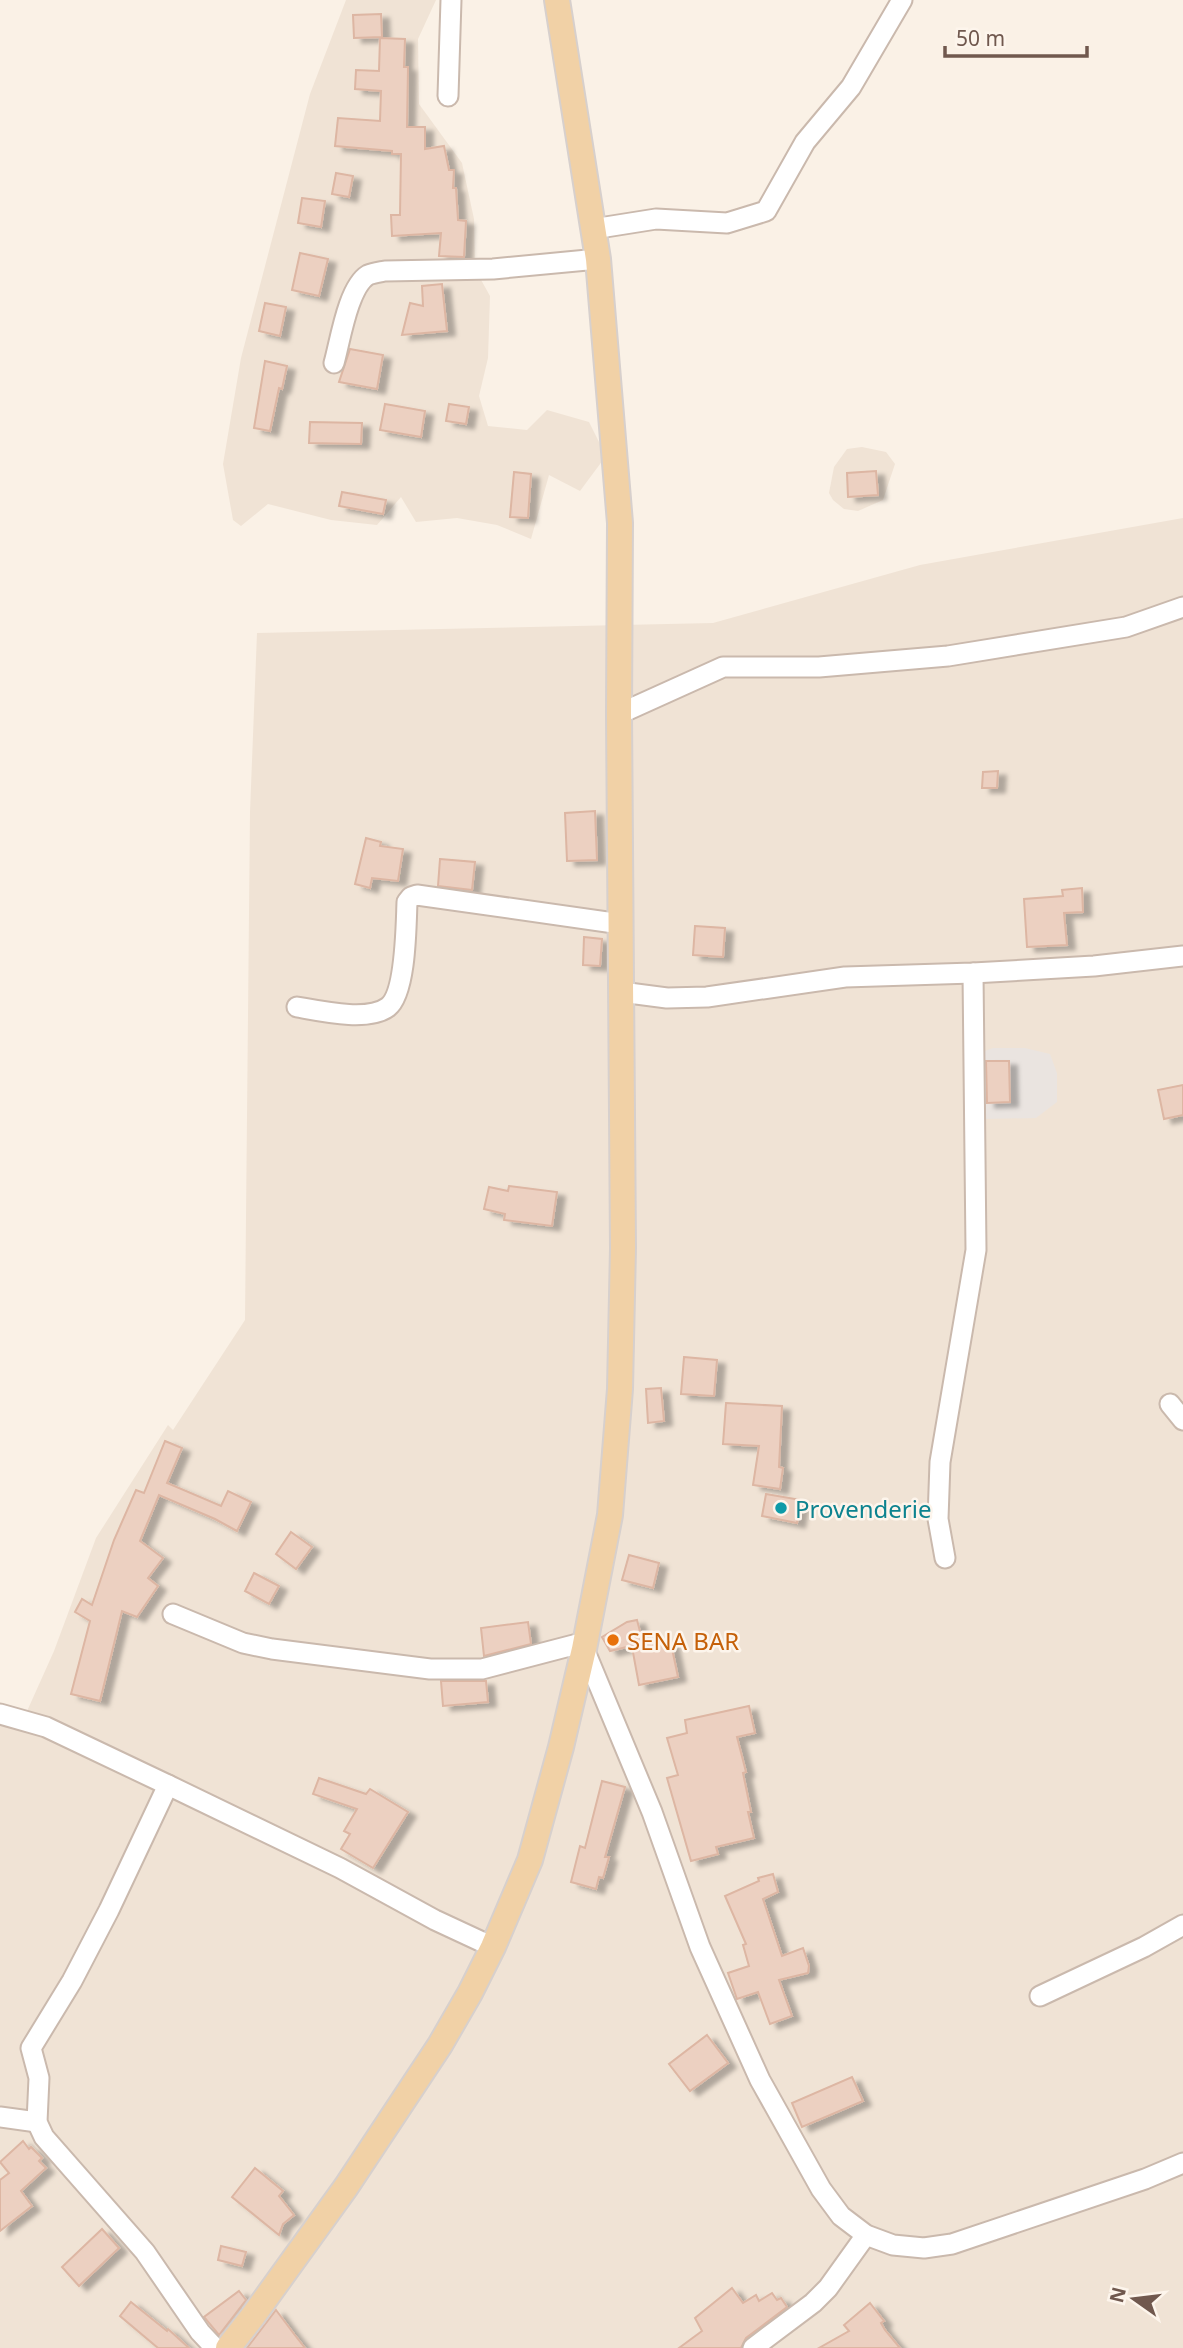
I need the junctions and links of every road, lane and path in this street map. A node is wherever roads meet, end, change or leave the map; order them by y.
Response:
1 (452, 0) edge
2 (557, 0) edge
3 (902, 0) edge
4 (448, 96) dead end
5 (593, 229) junction
6 (598, 259) junction
7 (334, 363) dead end
8 (1183, 607) edge
9 (618, 714) junction
10 (621, 924) junction
11 (1183, 956) edge
12 (973, 973) junction
13 (621, 992) junction
14 (297, 1007) dead end
15 (1170, 1404) dead end
16 (1183, 1420) edge
17 (945, 1558) dead end
18 (173, 1614) dead end
19 (585, 1646) junction
20 (0, 1714) edge
21 (168, 1785) junction
22 (1183, 1925) edge
23 (493, 1947) junction
24 (1040, 1996) dead end
25 (0, 2117) edge
26 (37, 2122) junction
27 (1183, 2163) edge
28 (866, 2235) junction
29 (215, 2348) edge
30 (228, 2348) edge
31 (753, 2348) edge

1 - 4 street
2 - 5 main road
3 - 5 street
5 - 6 main road
6 - 7 street
6 - 9 main road
8 - 9 street
9 - 10 main road
10 - 13 main road
10 - 14 street
11 - 12 street
12 - 13 street
12 - 17 street
13 - 19 main road
15 - 16 street
18 - 19 street
19 - 23 main road
19 - 28 street
20 - 21 street
21 - 23 street
21 - 26 street
22 - 24 street
23 - 30 main road
25 - 26 street
26 - 29 street
27 - 28 street
28 - 31 street

